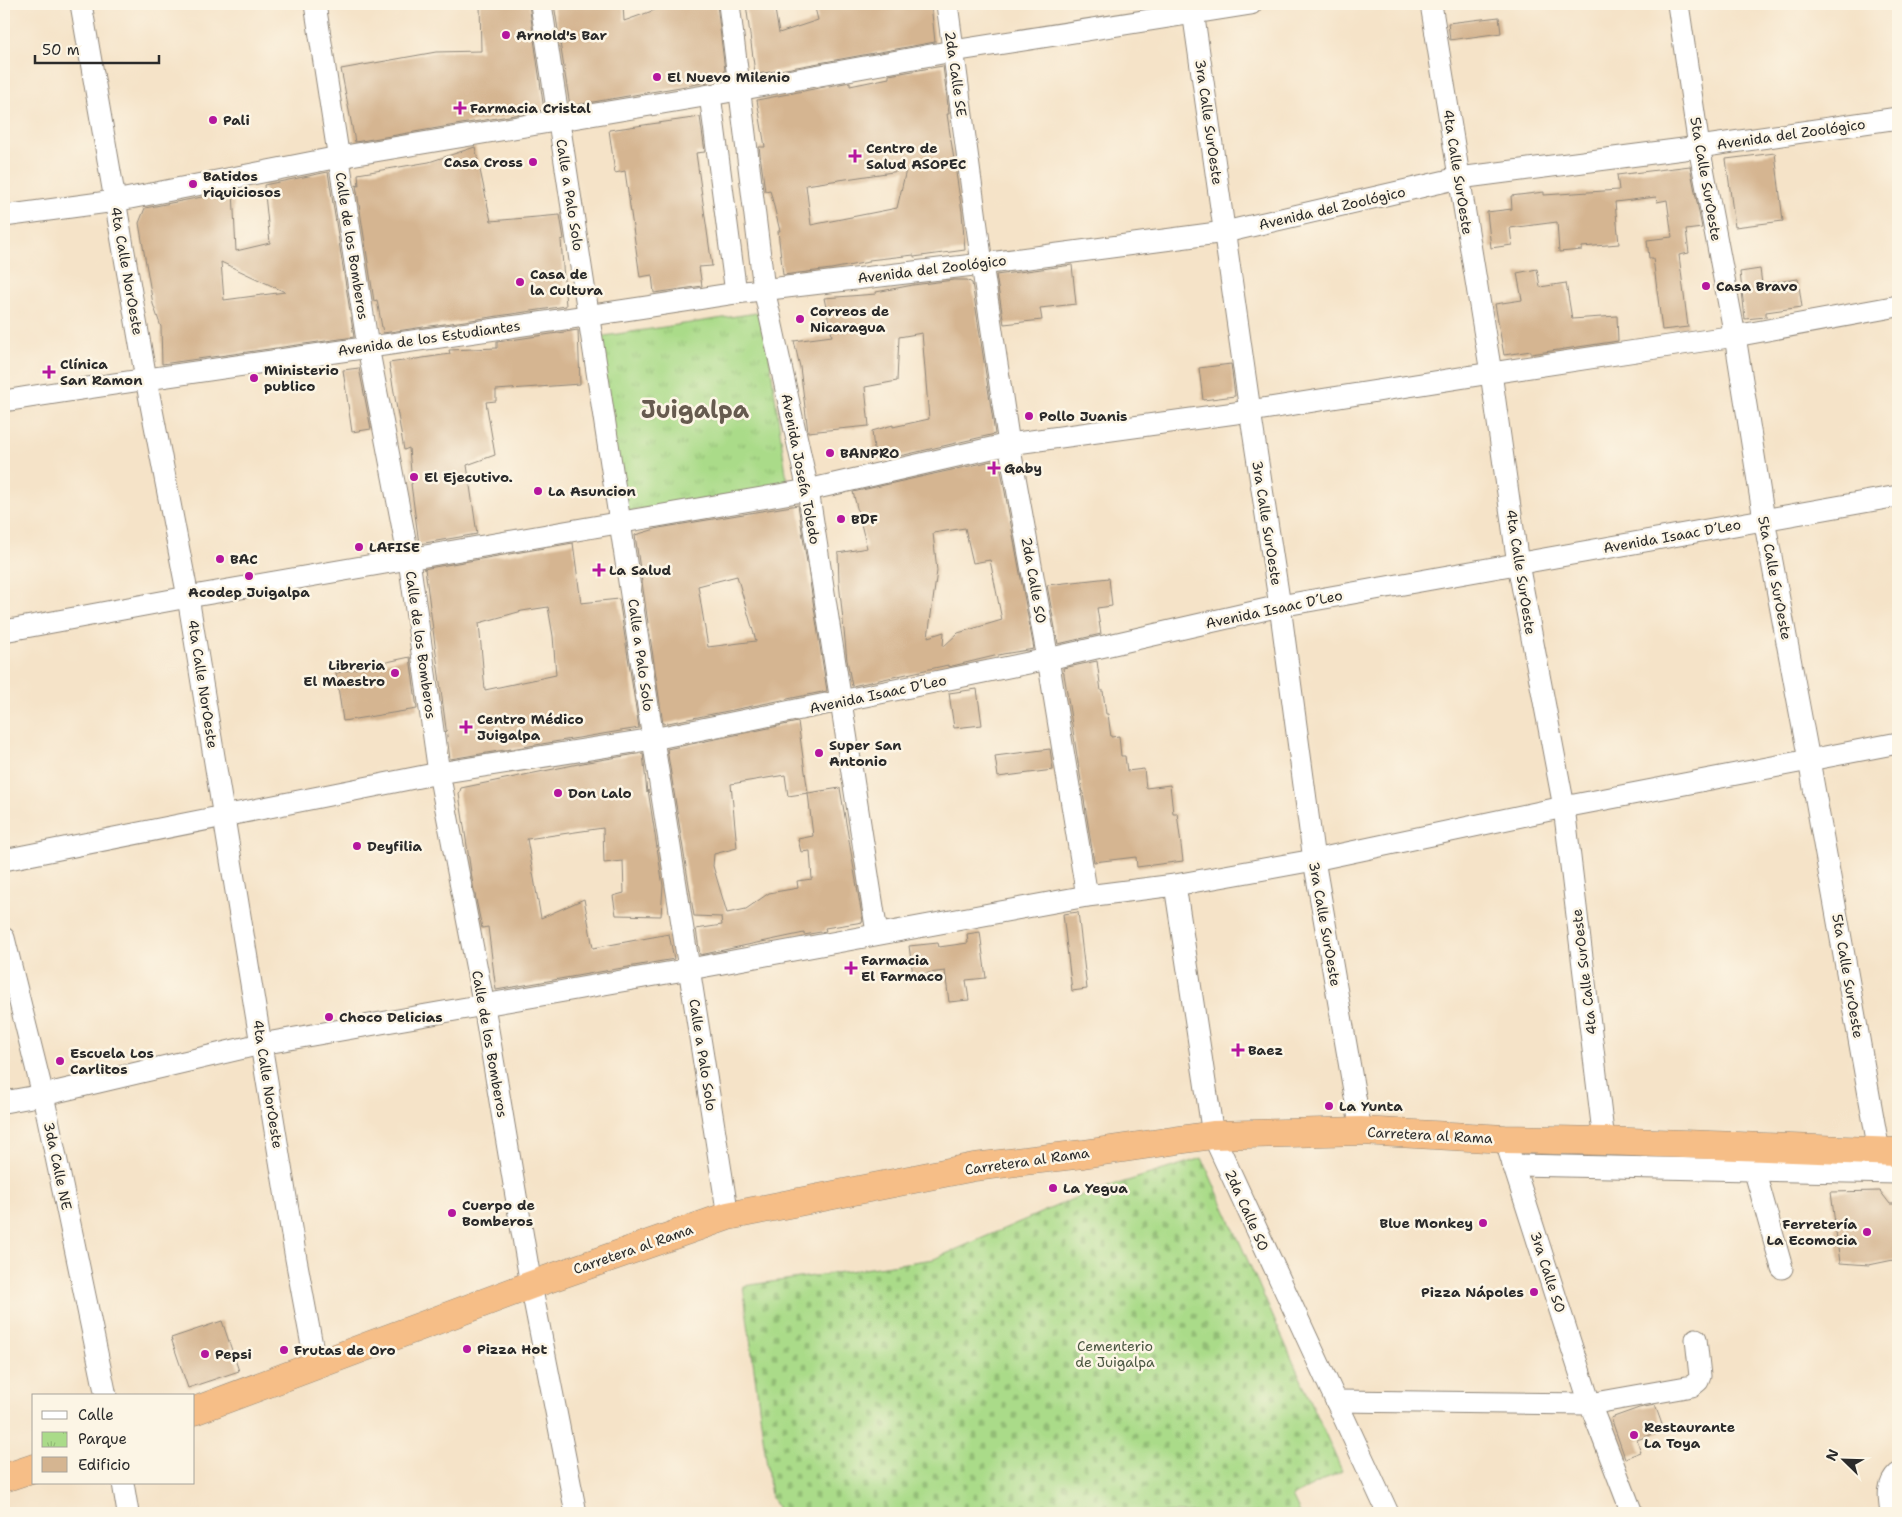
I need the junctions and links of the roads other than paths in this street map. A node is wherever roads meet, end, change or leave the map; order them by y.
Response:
1 (80, 4) edge
2 (315, 4) edge
3 (541, 4) edge
4 (729, 4) edge
5 (947, 4) edge
6 (1250, 4) edge
7 (1431, 4) edge
8 (1678, 4) edge
9 (1192, 9) edge
10 (953, 51) junction
11 (740, 89) junction
12 (710, 95) junction
13 (1898, 118) edge
14 (559, 121) junction
15 (1699, 147) junction
16 (339, 157) junction
17 (1459, 178) junction
18 (115, 201) junction
19 (4, 216) edge
20 (1225, 232) junction
21 (982, 264) junction
22 (764, 289) junction
23 (736, 292) junction
24 (1898, 306) edge
25 (589, 316) junction
26 (1735, 336) junction
27 (368, 347) junction
28 (1491, 373) junction
29 (146, 379) junction
30 (4, 401) edge
31 (1250, 412) junction
32 (1009, 444) junction
33 (808, 490) junction
34 (1898, 496) edge
35 (1764, 519) junction
36 (621, 522) junction
37 (408, 560) junction
38 (1518, 564) junction
39 (188, 597) junction
40 (1280, 606) junction
41 (4, 631) edge
42 (1048, 658) junction
43 (841, 701) junction
44 (653, 739) junction
45 (1898, 743) edge
46 (1810, 760) junction
47 (439, 772) junction
48 (1564, 807) junction
49 (224, 815) junction
50 (4, 860) edge
51 (1314, 860) junction
52 (1175, 885) junction
53 (1087, 896) junction
54 (877, 933) junction
55 (4, 938) edge
56 (690, 969) junction
57 (484, 1006) junction
58 (261, 1044) junction
59 (43, 1095) junction
60 (4, 1102) edge
61 (1361, 1131) junction
62 (1213, 1135) junction
63 (1505, 1140) junction
64 (1604, 1140) junction
65 (1889, 1151) edge
66 (1751, 1158) junction
67 (1513, 1165) junction
68 (1898, 1173) edge
69 (728, 1216) junction
70 (1782, 1268) dead end
71 (531, 1285) junction
72 (1696, 1339) dead end
73 (316, 1367) junction
74 (106, 1394) edge
75 (1336, 1401) junction
76 (1590, 1404) junction
77 (195, 1411) edge
78 (32, 1469) edge
79 (1898, 1474) edge
80 (4, 1478) edge
81 (123, 1484) edge
82 (128, 1513) edge
83 (576, 1513) edge
84 (1388, 1513) edge
85 (1632, 1513) edge
86 (1891, 1513) edge

1 - 18 street, 4ta Calle NorOeste
2 - 16 street, Calle de los Bomberos
3 - 14 street, Calle a Palo Solo
4 - 11 street, Avenida Josefa Toledo
5 - 10 street, 2da Calle SE
6 - 9 street
7 - 17 street, 4ta Calle SurOeste
8 - 15 street, 5ta Calle SurOeste
9 - 10 street
9 - 20 street, 3ra Calle SurOeste
10 - 11 street
10 - 21 street, 2da Calle SE
11 - 12 street
11 - 22 street, Avenida Josefa Toledo
12 - 14 street
12 - 23 street
13 - 15 street, Avenida del Zoológico
14 - 16 street
14 - 25 street, Calle a Palo Solo
15 - 17 street, Avenida del Zoológico
15 - 26 street, 5ta Calle SurOeste
16 - 18 street
16 - 27 street, Calle de los Bomberos
17 - 20 street, Avenida del Zoológico
17 - 28 street, 4ta Calle SurOeste
18 - 19 street
18 - 29 street, 4ta Calle NorOeste
20 - 21 street, Avenida del Zoológico
20 - 31 street, 3ra Calle SurOeste
21 - 22 street, Avenida del Zoológico
21 - 32 street, 2da Calle SO
22 - 23 street, Avenida del Zoológico
22 - 33 street, Avenida Josefa Toledo
23 - 25 street, Avenida de los Estudiantes
24 - 26 street
25 - 27 street, Avenida de los Estudiantes
25 - 36 street, Calle a Palo Solo
26 - 28 street
26 - 35 street, 5ta Calle SurOeste
27 - 29 street, Avenida de los Estudiantes
27 - 37 street, Calle de los Bomberos
28 - 31 street
28 - 38 street, 4ta Calle SurOeste
29 - 30 street, Avenida de los Estudiantes
29 - 39 street, 4ta Calle NorOeste
31 - 32 street
31 - 40 street, 3ra Calle SurOeste
32 - 33 street
32 - 42 street, 2da Calle SO
33 - 36 street
33 - 43 street, Avenida Josefa Toledo
34 - 35 street, Avenida Isaac D´Leo
35 - 38 street, Avenida Isaac D´Leo
35 - 46 street, 5ta Calle SurOeste
36 - 37 street
36 - 44 street, Calle a Palo Solo
37 - 39 street
37 - 47 street, Calle de los Bomberos
38 - 40 street, Avenida Isaac D´Leo
38 - 48 street, 4ta Calle SurOeste
39 - 41 street
39 - 49 street, 4ta Calle NorOeste
40 - 42 street, Avenida Isaac D´Leo
40 - 51 street, 3ra Calle SurOeste
42 - 43 street, Avenida Isaac D´Leo
42 - 53 street, 2da Calle SO
43 - 44 street, Avenida Isaac D´Leo
43 - 54 street, Avenida Josefa Toledo
44 - 47 street, Avenida Isaac D´Leo
44 - 56 street, Calle a Palo Solo
45 - 46 street
46 - 48 street
46 - 65 street, 5ta Calle SurOeste
47 - 49 street, Avenida Isaac D´Leo
47 - 57 street, Calle de los Bomberos
48 - 51 street
48 - 64 street, 4ta Calle SurOeste
49 - 50 street, Avenida Isaac D´Leo
49 - 58 street, 4ta Calle NorOeste
51 - 52 street
51 - 61 street, 3ra Calle SurOeste
52 - 53 street
52 - 62 street, 2da Calle SO
53 - 54 street
54 - 56 street
55 - 59 street, 3da Calle NE
56 - 57 street
56 - 69 street, Calle a Palo Solo
57 - 58 street
57 - 71 street, Calle de los Bomberos
58 - 59 street
58 - 73 street, 4ta Calle NorOeste
59 - 60 street
59 - 74 street, 3da Calle NE
61 - 62 highway, Carretera al Rama
61 - 63 highway, Carretera al Rama
62 - 69 highway, Carretera al Rama
62 - 75 street, 2da Calle SO
63 - 64 highway, Carretera al Rama
63 - 67 street, 3ra Calle SO
64 - 66 highway, Carretera al Rama
65 - 66 highway, Carretera al Rama
66 - 67 street
66 - 68 street
66 - 70 street
67 - 76 street, 3ra Calle SO
69 - 71 highway, Carretera al Rama
71 - 73 highway, Carretera al Rama
71 - 83 street, Calle de los Bomberos
72 - 76 street
73 - 77 highway, Carretera al Rama
75 - 76 street
75 - 84 street, 2da Calle SO
76 - 85 street, 3ra Calle SO
78 - 80 highway
79 - 86 street
81 - 82 street

